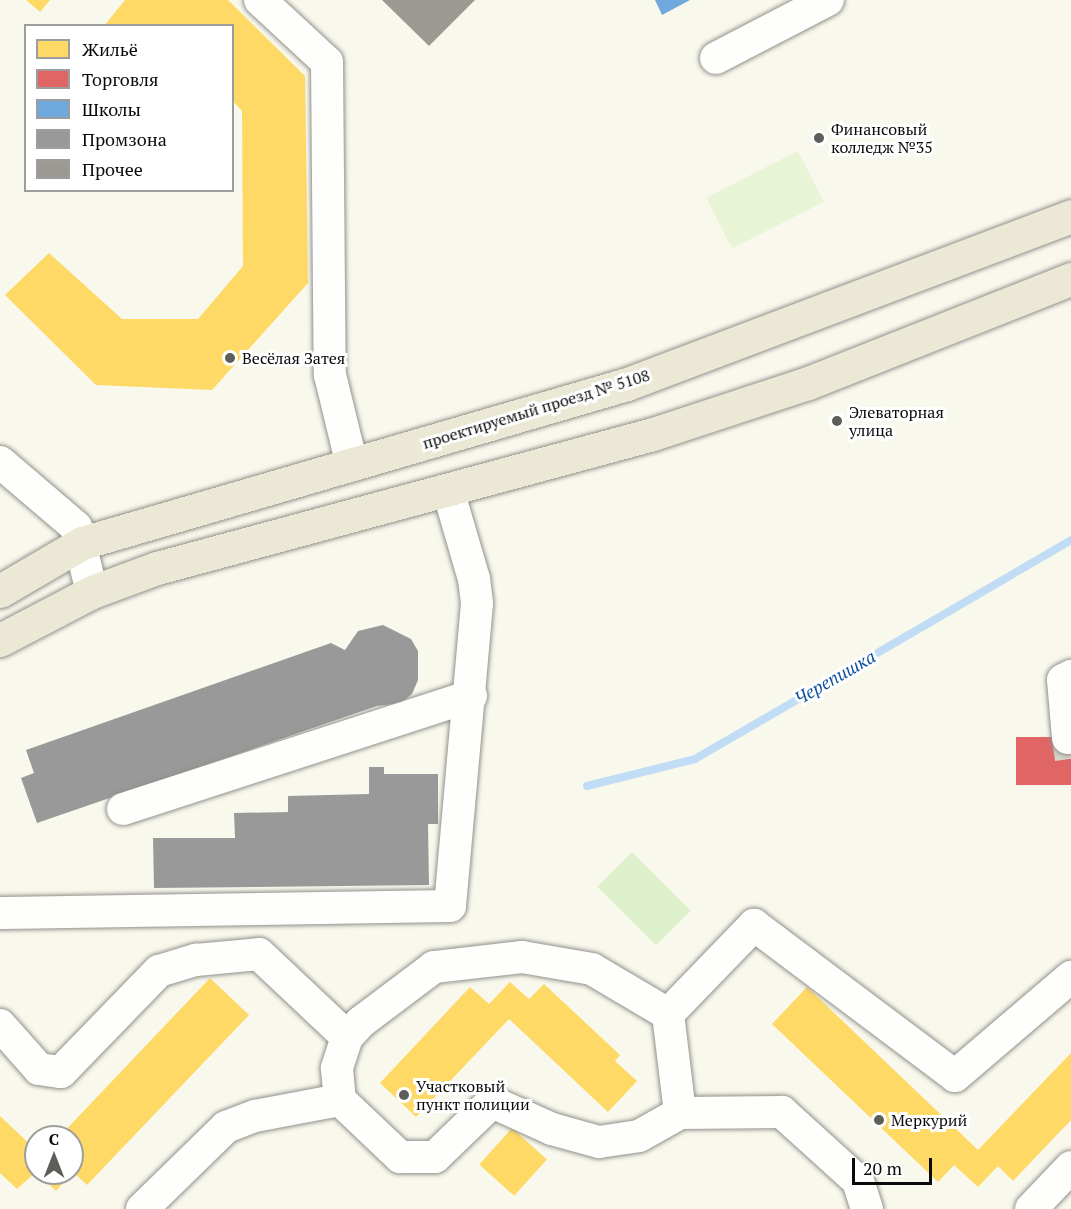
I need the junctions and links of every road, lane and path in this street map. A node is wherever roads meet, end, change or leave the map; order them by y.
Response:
1 (261, 0) edge
2 (828, 0) edge
3 (716, 57) dead end
4 (1071, 216) edge
5 (1071, 279) edge
6 (0, 462) edge
7 (352, 465) junction
8 (448, 490) junction
9 (82, 543) junction
10 (0, 591) edge
11 (92, 592) junction
12 (0, 640) edge
13 (1071, 676) edge
14 (471, 696) junction
15 (1068, 738) dead end
16 (123, 809) dead end
17 (0, 913) edge
18 (1071, 977) edge
19 (668, 1014) junction
20 (0, 1025) edge
21 (346, 1037) junction
22 (340, 1100) junction
23 (680, 1113) junction
24 (1071, 1167) edge
25 (142, 1209) edge
26 (867, 1209) edge
27 (1031, 1209) edge

1 - 7 street
2 - 3 street
4 - 7 main road, проектируемый проезд № 5108
5 - 8 main road
6 - 9 street
7 - 9 main road, проектируемый проезд № 5108
8 - 11 main road
8 - 14 street
9 - 10 main road, проектируемый проезд № 5108
9 - 11 street
11 - 12 main road
13 - 15 street
14 - 16 street
14 - 17 street
18 - 19 street
19 - 21 street
19 - 23 street
20 - 21 street
21 - 22 street
22 - 23 street
22 - 25 street
23 - 26 street
24 - 27 street

